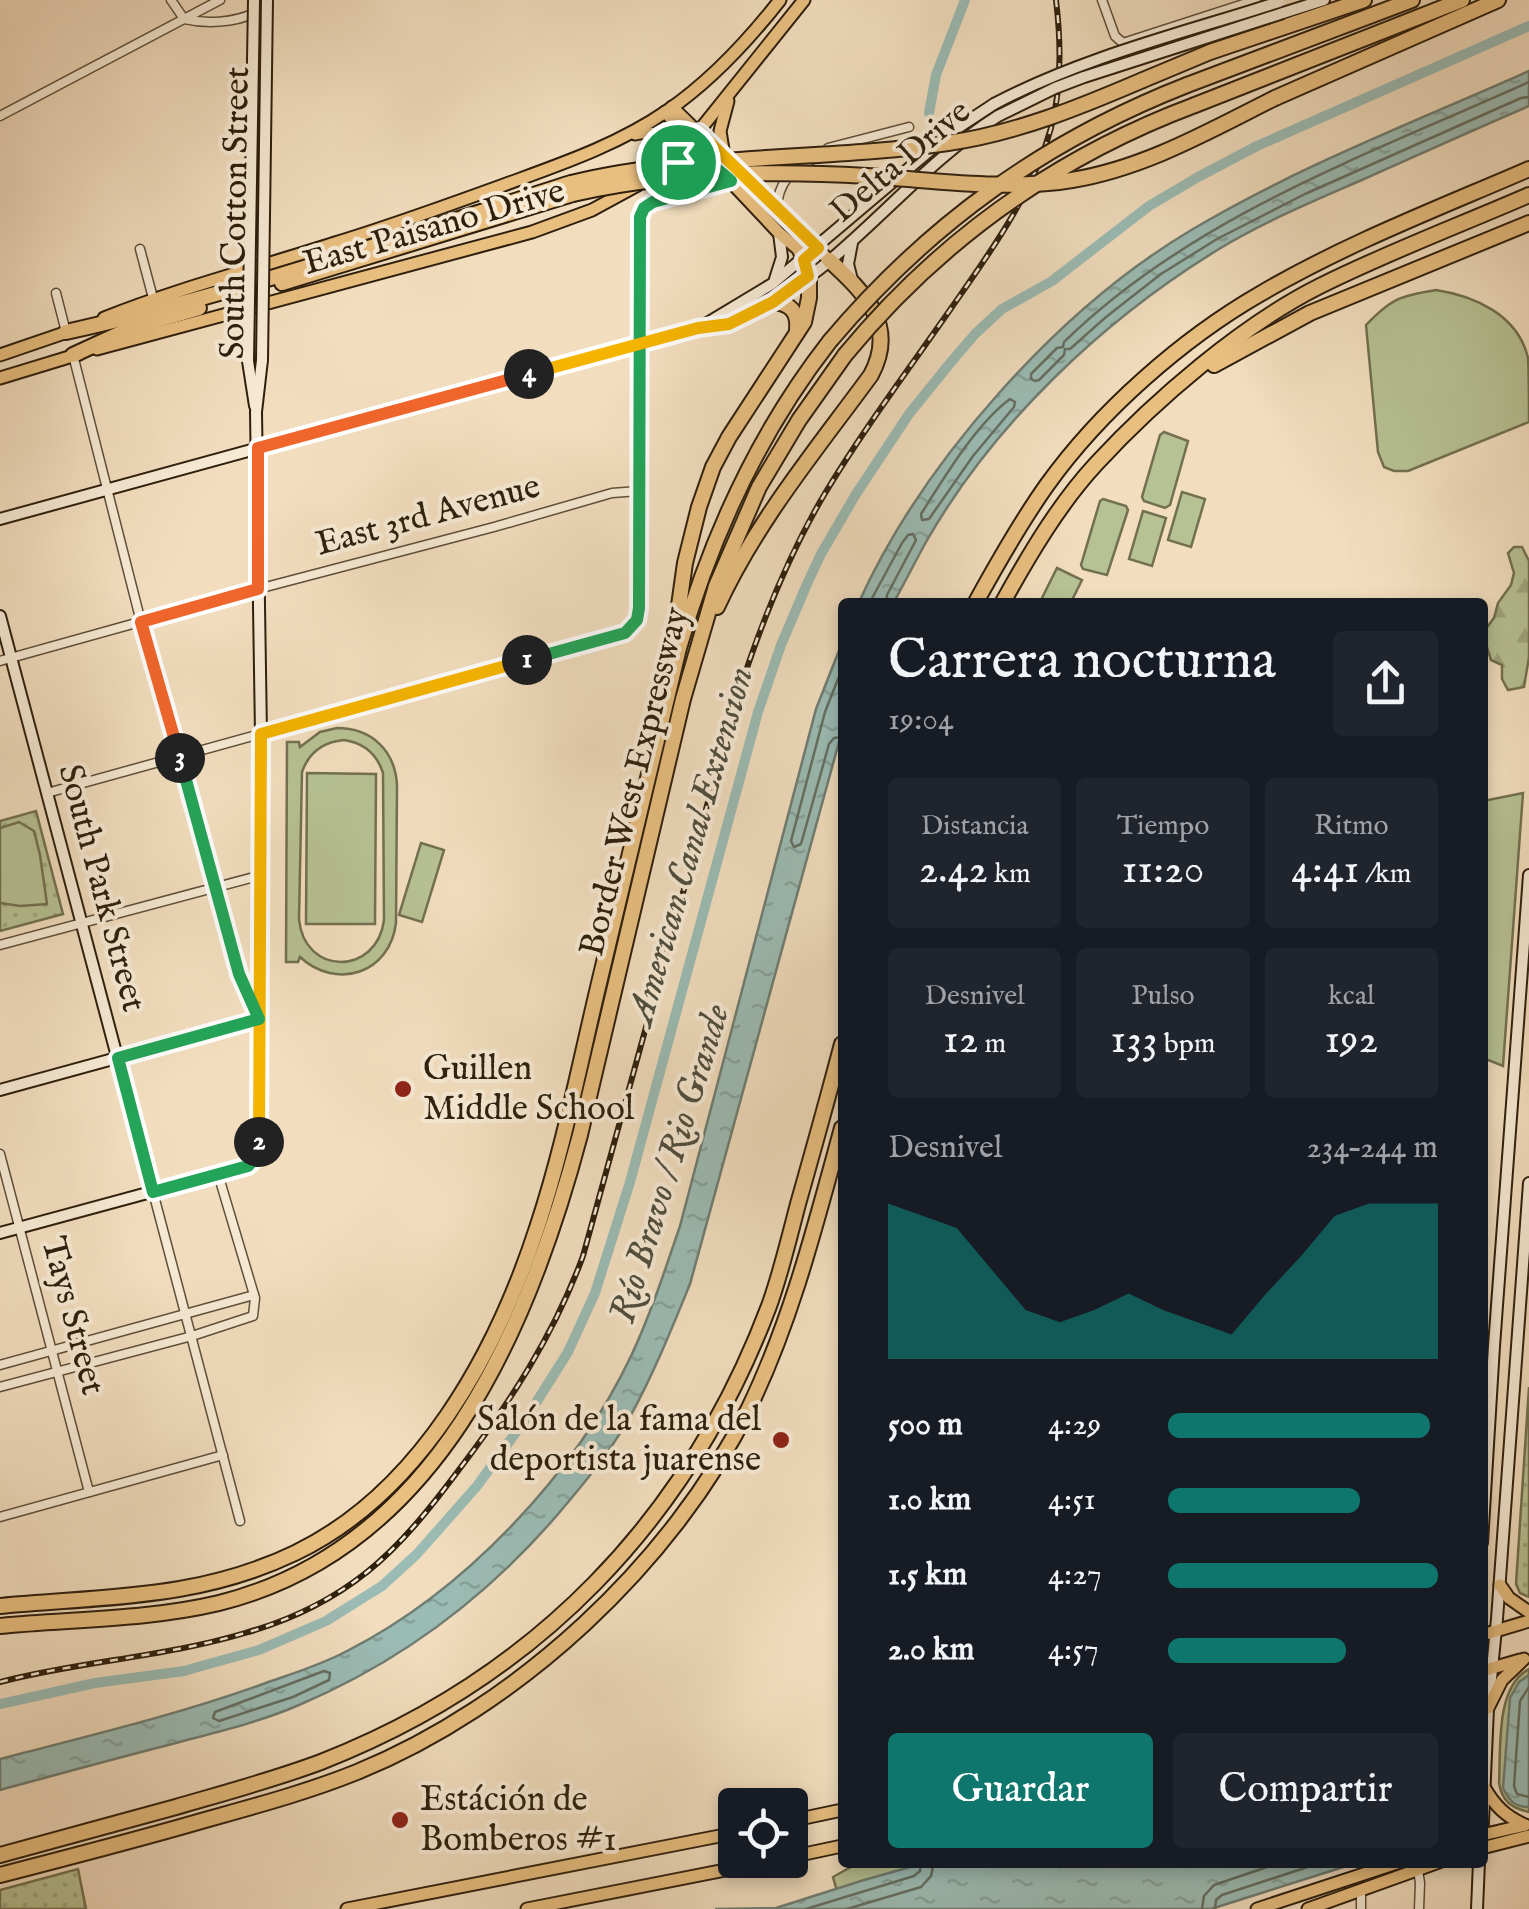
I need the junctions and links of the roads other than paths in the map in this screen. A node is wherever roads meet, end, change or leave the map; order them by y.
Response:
1 (171, 0) edge
2 (220, 0) edge
3 (254, 0) edge
4 (266, 0) edge
5 (274, 0) edge
6 (780, 0) edge
7 (804, 0) edge
8 (1102, 0) edge
9 (1256, 0) edge
10 (1324, 0) edge
11 (1364, 0) edge
12 (1412, 0) edge
13 (1462, 0) edge
14 (1498, 0) edge
15 (1282, 5) edge
16 (260, 16) junction
17 (184, 19) junction
18 (730, 95) junction
19 (0, 99) edge
20 (669, 110) junction
21 (3, 114) edge
22 (908, 127) dead end
23 (626, 135) junction
24 (694, 136) junction
25 (844, 144) junction
26 (719, 160) junction
27 (1529, 169) edge
28 (658, 170) junction
29 (733, 175) junction
30 (572, 188) junction
31 (1529, 195) edge
32 (777, 208) junction
33 (1527, 225) edge
34 (779, 233) junction
35 (853, 240) junction
36 (818, 248) junction
37 (140, 249) dead end
38 (804, 260) junction
39 (829, 260) junction
40 (808, 276) junction
41 (852, 281) junction
42 (772, 284) junction
43 (56, 293) dead end
44 (153, 298) junction
45 (773, 302) junction
46 (698, 328) junction
47 (66, 332) junction
48 (797, 334) junction
49 (641, 343) junction
50 (0, 355) edge
51 (73, 356) junction
52 (1190, 376) junction
53 (0, 378) edge
54 (256, 412) junction
55 (258, 448) junction
56 (109, 490) junction
57 (639, 491) junction
58 (0, 519) edge
59 (258, 589) junction
60 (978, 598) edge
61 (1005, 598) edge
62 (0, 616) edge
63 (141, 622) junction
64 (694, 658) junction
65 (6, 659) edge
66 (672, 698) junction
67 (261, 734) junction
68 (180, 755) junction
69 (47, 792) junction
70 (1529, 875) edge
71 (258, 876) junction
72 (214, 888) junction
73 (80, 924) junction
74 (0, 946) edge
75 (259, 1019) junction
76 (118, 1058) junction
77 (838, 1059) edge
78 (0, 1090) edge
79 (838, 1141) edge
80 (0, 1154) edge
81 (218, 1174) junction
82 (1529, 1183) edge
83 (153, 1192) junction
84 (20, 1227) junction
85 (0, 1233) edge
86 (254, 1294) junction
87 (185, 1313) junction
88 (192, 1336) junction
89 (52, 1350) junction
90 (0, 1365) edge
91 (1493, 1370) junction
92 (58, 1371) junction
93 (1515, 1371) junction
94 (0, 1388) edge
95 (1488, 1449) edge
96 (224, 1455) junction
97 (89, 1492) junction
98 (0, 1518) edge
99 (240, 1521) dead end
100 (1500, 1585) junction
101 (0, 1606) edge
102 (1529, 1612) edge
103 (1529, 1621) edge
104 (0, 1626) edge
105 (1496, 1630) junction
106 (1488, 1633) edge
107 (1526, 1659) edge
108 (1488, 1670) edge
109 (1488, 1708) joint
110 (1488, 1793) edge
111 (838, 1811) edge
112 (808, 1817) edge
113 (1528, 1828) edge
114 (1488, 1834) edge
115 (718, 1836) edge
116 (1488, 1844) edge
117 (838, 1847) edge
118 (808, 1853) edge
119 (0, 1855) edge
120 (1382, 1868) edge
121 (1424, 1868) edge
122 (1479, 1868) edge
123 (1418, 1870) junction
124 (718, 1871) edge
125 (0, 1875) edge
126 (1361, 1891) junction
127 (404, 1898) junction
128 (347, 1909) edge
129 (382, 1909) edge
130 (527, 1909) edge
131 (1257, 1909) edge
132 (1308, 1909) edge
133 (1361, 1909) edge
134 (1418, 1909) edge
135 (1477, 1909) edge

1 - 17 street
2 - 17 street
3 - 16 main road, bridge
4 - 16 main road, bridge
5 - 17 street
6 - 20 main road, East Paisano Drive
7 - 18 main road, East Paisano Drive
8 - 9 street
10 - 15 main road, Delta Drive
11 - 30 highway, bridge
12 - 66 highway, bridge
13 - 64 highway, Border West Expressway, bridge
14 - 30 highway, bridge
15 - 35 main road, Delta Drive, bridge
15 - 36 main road, Delta Drive, bridge
16 - 54 main road, South Cotton Street, bridge
16 - 54 main road, South Cotton Street, bridge
17 - 21 street
18 - 24 main road, East Paisano Drive
18 - 26 main road
19 - 21 street
20 - 23 main road, East Paisano Drive
20 - 24 main road
22 - 25 street
23 - 28 main road
23 - 44 main road, East Paisano Drive
24 - 26 main road
24 - 28 main road, East Paisano Drive
25 - 29 street
25 - 32 street
26 - 28 main road
26 - 29 main road
27 - 60 highway
28 - 51 main road, East Paisano Drive
29 - 32 main road
29 - 34 main road
29 - 49 street
30 - 47 highway
30 - 51 highway
31 - 52 highway
32 - 36 main road
33 - 52 highway
34 - 38 main road
34 - 42 main road
35 - 39 main road, Delta Drive
35 - 41 main road
36 - 38 main road, Delta Drive
36 - 39 main road
37 - 44 street
38 - 40 main road
38 - 42 main road, Delta Drive
39 - 40 main road, Delta Drive
39 - 41 highway
40 - 45 main road, Delta Drive
40 - 48 highway
41 - 64 highway
42 - 46 main road, Delta Drive
43 - 47 street
44 - 47 main road, East Paisano Drive
45 - 46 main road, Delta Drive
45 - 48 highway
46 - 49 main road, Delta Drive
47 - 50 main road, East Paisano Drive
48 - 66 highway
49 - 55 main road, Delta Drive
49 - 57 street
51 - 53 main road, East Paisano Drive
51 - 56 street
52 - 61 highway
54 - 55 main road, South Cotton Street
55 - 56 main road, Delta Drive
55 - 59 main road, South Cotton Street
56 - 58 main road, Delta Drive
56 - 63 street
57 - 59 street, East 3rd Avenue
57 - 67 street
59 - 63 street, East 3rd Avenue
59 - 67 main road, South Cotton Street
62 - 65 main road, South Park Street
63 - 65 street, East 3rd Avenue
63 - 68 street
64 - 66 highway, Border West Expressway
65 - 69 main road, South Park Street
66 - 101 highway
66 - 104 highway, Border West Expressway
67 - 68 street
67 - 71 main road, South Cotton Street
68 - 69 street
68 - 72 street
69 - 73 main road, South Park Street
70 - 91 main road
71 - 72 street
71 - 75 main road, South Cotton Street
72 - 73 street
72 - 75 street
73 - 74 street
73 - 76 main road, South Park Street
75 - 76 main road
75 - 81 main road, South Cotton Street
76 - 78 main road
76 - 83 main road, South Park Street
77 - 119 highway
79 - 125 highway
80 - 84 street, Tays Street
81 - 83 main road
81 - 86 street
82 - 93 main road
83 - 84 main road
83 - 87 street, South Park Street
84 - 85 main road
84 - 89 street, Tays Street
86 - 87 street
86 - 88 street
87 - 88 street, South Park Street
87 - 89 street
88 - 92 street
88 - 96 street, South Park Street
89 - 90 street
89 - 92 street, Tays Street
91 - 93 main road
91 - 95 main road
92 - 94 street
92 - 97 street, Tays Street
93 - 100 main road
96 - 97 street
96 - 99 street, South Park Street
97 - 98 street
100 - 102 main road
100 - 105 main road
103 - 105 main road
105 - 106 main road
105 - 108 main road
107 - 108 main road
107 - 109 main road
108 - 109 main road
110 - 113 main road
111 - 112 main road
113 - 114 main road
113 - 116 main road
115 - 127 main road
117 - 118 main road
120 - 131 main road
121 - 123 main road
122 - 135 main road
123 - 126 main road
123 - 134 street
124 - 130 main road
126 - 132 main road
126 - 133 street
127 - 128 main road
127 - 129 main road

